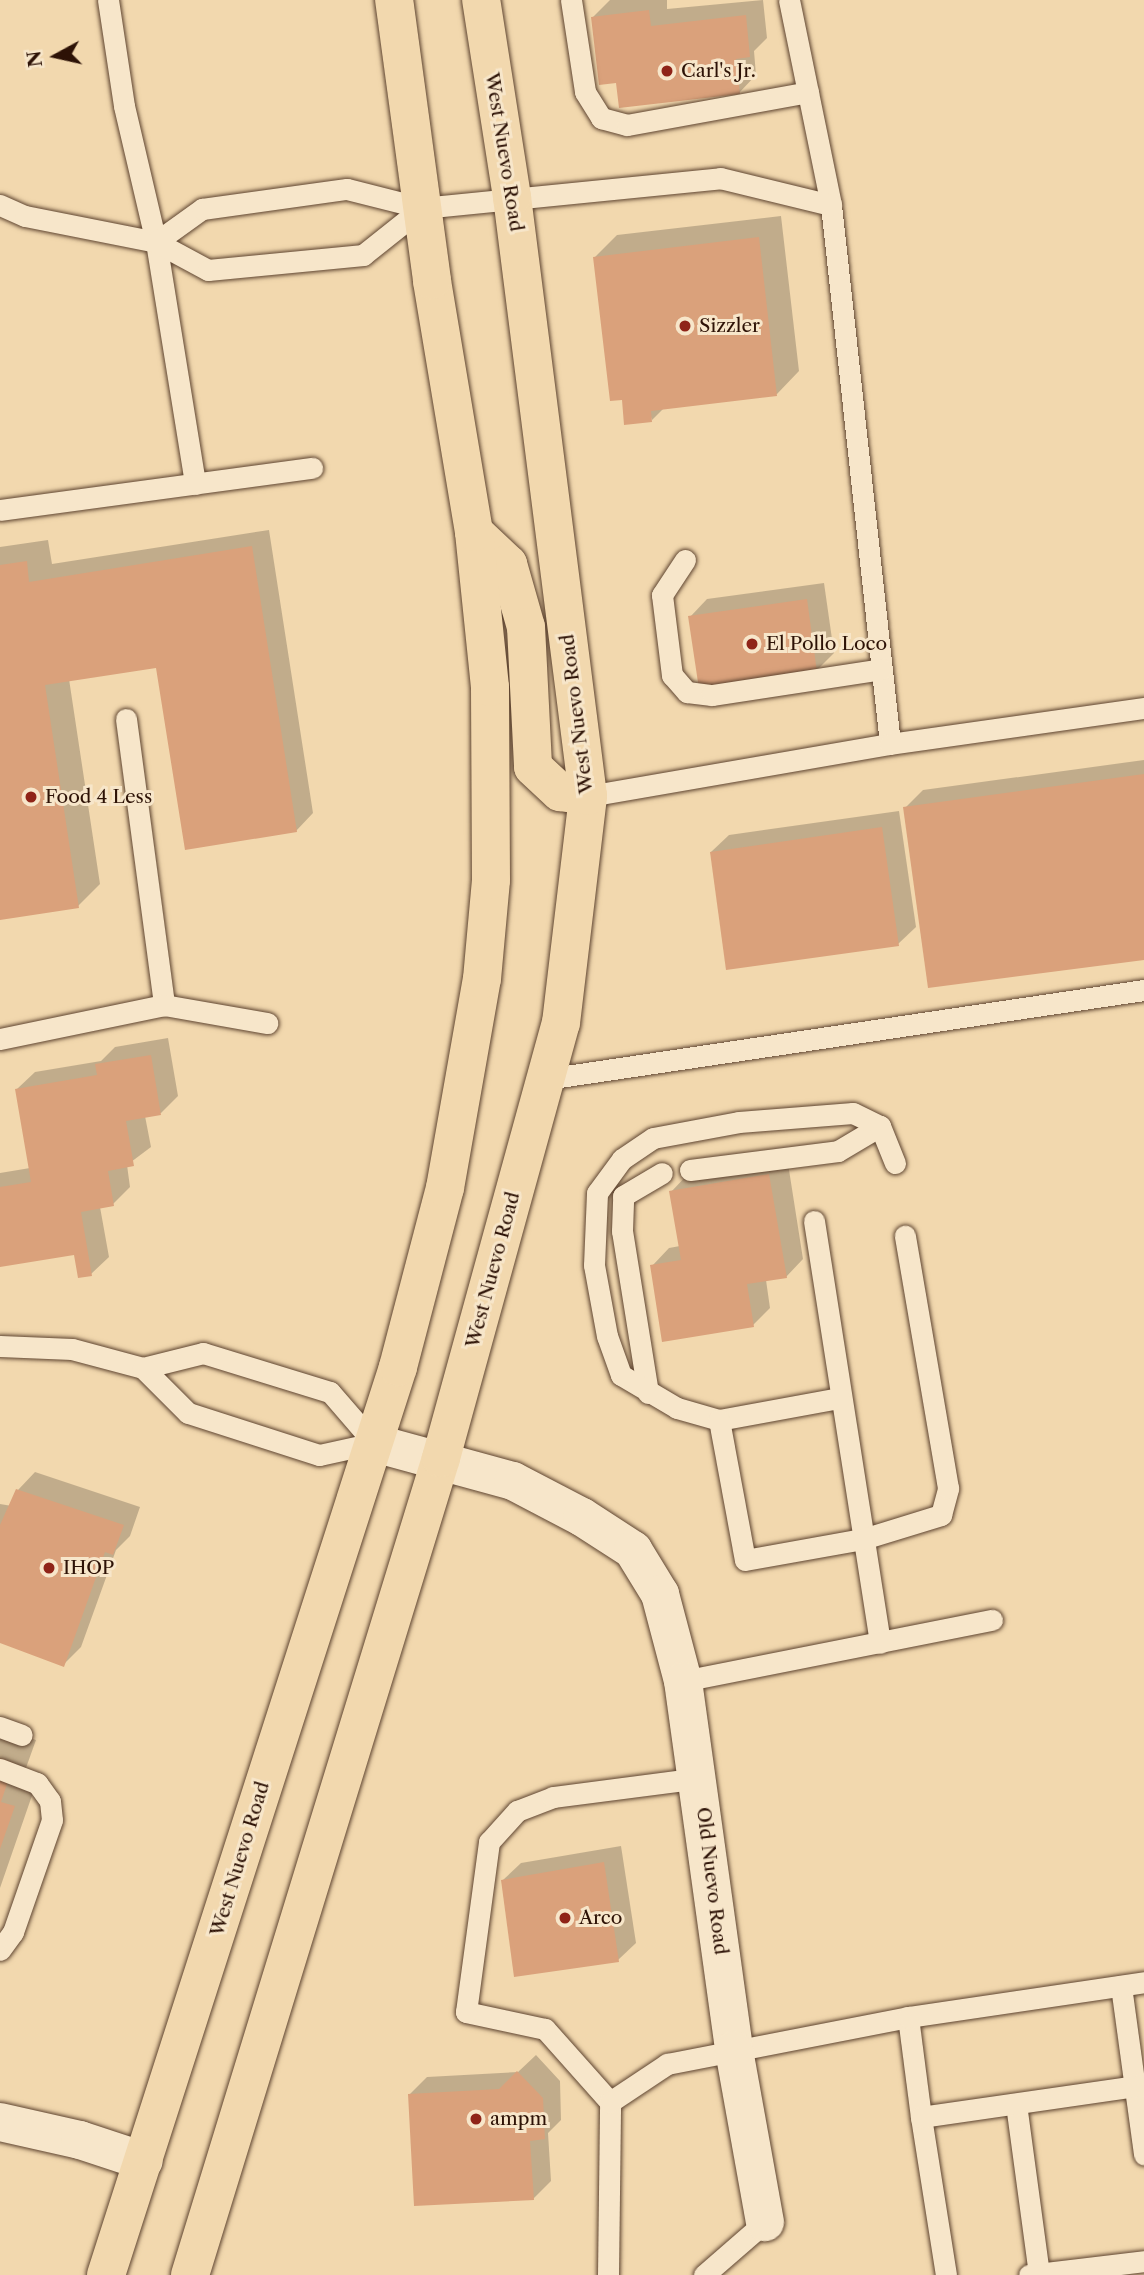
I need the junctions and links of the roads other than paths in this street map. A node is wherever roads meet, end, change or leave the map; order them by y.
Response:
1 (108, 0) edge
2 (394, 0) edge
3 (481, 0) edge
4 (571, 0) edge
5 (789, 0) edge
6 (808, 93) junction
7 (512, 197) junction
8 (0, 205) edge
9 (831, 205) junction
10 (422, 208) junction
11 (156, 242) junction
12 (312, 468) dead end
13 (195, 484) junction
14 (0, 510) edge
15 (474, 532) junction
16 (685, 560) dead end
17 (881, 669) junction
18 (1144, 708) edge
19 (126, 719) dead end
20 (890, 744) junction
21 (588, 796) junction
22 (1144, 990) edge
23 (164, 1004) junction
24 (267, 1023) dead end
25 (0, 1039) edge
26 (546, 1079) junction
27 (880, 1126) junction
28 (895, 1163) dead end
29 (690, 1170) dead end
30 (662, 1173) dead end
31 (814, 1221) dead end
32 (905, 1236) dead end
33 (0, 1346) edge
34 (143, 1368) junction
35 (648, 1393) junction
36 (839, 1398) junction
37 (719, 1420) junction
38 (374, 1443) junction
39 (441, 1458) junction
40 (863, 1539) junction
41 (992, 1620) dead end
42 (880, 1643) junction
43 (683, 1681) junction
44 (0, 1727) edge
45 (22, 1735) dead end
46 (0, 1769) edge
47 (699, 1778) junction
48 (0, 1950) edge
49 (1144, 1982) edge
50 (1121, 1986) junction
51 (908, 2017) junction
52 (734, 2050) junction
53 (1140, 2086) edge
54 (610, 2102) junction
55 (1016, 2104) junction
56 (921, 2117) junction
57 (0, 2122) edge
58 (1144, 2154) edge
59 (144, 2161) junction
60 (765, 2222) joint
61 (1144, 2261) edge
62 (1034, 2274) edge
63 (106, 2275) edge
64 (190, 2275) edge
65 (608, 2275) edge
66 (704, 2275) edge
67 (946, 2275) edge

1 - 11 lane
2 - 10 main road, West Nuevo Road
3 - 7 main road, West Nuevo Road
4 - 6 lane
5 - 6 lane
6 - 9 lane
7 - 9 lane
7 - 10 lane
7 - 21 main road, West Nuevo Road
8 - 11 lane
9 - 17 lane
10 - 11 lane
10 - 11 lane
10 - 15 main road, West Nuevo Road
11 - 13 lane
12 - 13 lane
13 - 14 lane
15 - 21 main road
15 - 38 main road, West Nuevo Road
16 - 17 lane
17 - 20 lane
18 - 20 lane
19 - 23 lane
20 - 21 lane
21 - 26 main road, West Nuevo Road
22 - 26 lane
23 - 24 lane
23 - 25 lane
26 - 39 main road, West Nuevo Road
27 - 28 lane
27 - 29 lane
27 - 35 lane
30 - 35 lane
31 - 36 lane
32 - 40 lane
33 - 34 lane
34 - 38 lane
34 - 38 lane
35 - 37 lane
36 - 37 lane
36 - 40 lane
37 - 40 lane
38 - 39 street
38 - 59 main road, West Nuevo Road
39 - 43 street, Old Nuevo Road
39 - 64 main road, West Nuevo Road
40 - 42 lane
41 - 42 lane
42 - 43 lane
43 - 47 street, Old Nuevo Road
44 - 45 lane
46 - 48 lane
47 - 52 street, Old Nuevo Road
47 - 54 lane
49 - 50 lane
50 - 51 lane
50 - 53 lane
51 - 52 lane
51 - 56 lane
52 - 54 lane
52 - 60 street, Old Nuevo Road
53 - 55 lane
53 - 58 lane
54 - 65 lane
55 - 56 lane
55 - 62 lane
56 - 67 lane
57 - 59 street
59 - 63 main road, West Nuevo Road
60 - 66 lane
61 - 62 lane

